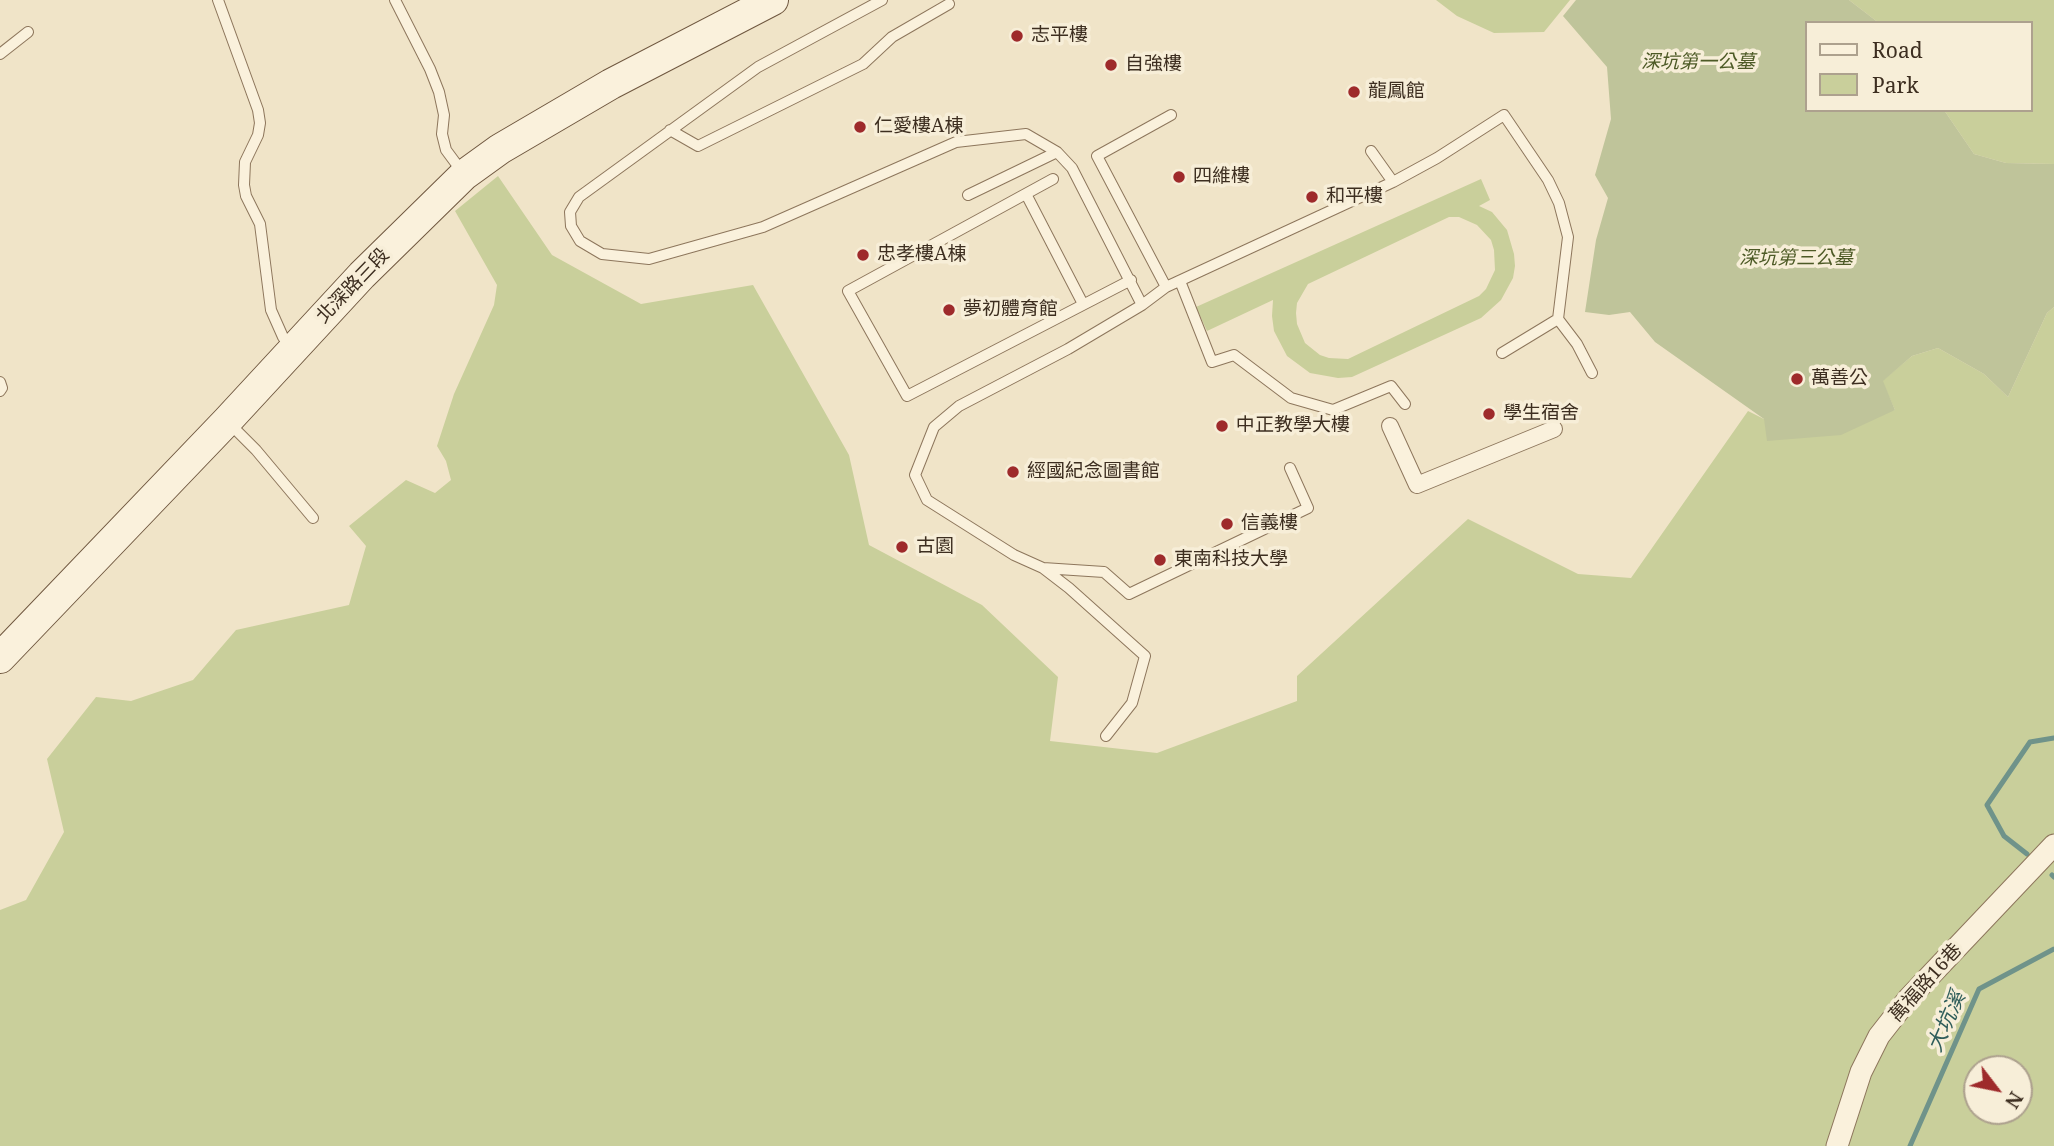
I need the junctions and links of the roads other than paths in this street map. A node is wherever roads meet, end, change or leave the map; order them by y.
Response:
1 (218, 0) edge
2 (395, 0) edge
3 (773, 0) edge
4 (882, 0) edge
5 (949, 4) dead end
6 (28, 32) dead end
7 (0, 54) edge
8 (1171, 115) dead end
9 (670, 130) junction
10 (1371, 151) dead end
11 (1057, 152) junction
12 (464, 175) junction
13 (1053, 179) dead end
14 (1392, 181) junction
15 (1026, 194) junction
16 (968, 195) dead end
17 (1131, 280) junction
18 (1180, 281) junction
19 (1166, 287) junction
20 (1083, 304) junction
21 (1142, 305) junction
22 (1558, 319) junction
23 (293, 349) junction
24 (1502, 353) dead end
25 (1592, 373) dead end
26 (0, 383) edge
27 (0, 391) edge
28 (1405, 404) dead end
29 (227, 421) junction
30 (1390, 426) dead end
31 (1554, 429) dead end
32 (1290, 468) dead end
33 (313, 518) dead end
34 (1043, 568) junction
35 (0, 658) edge
36 (1106, 736) dead end
37 (2054, 845) edge
38 (1837, 1146) edge

1 - 23 lane
2 - 12 lane
3 - 12 main road, 北深路三段
4 - 9 lane
5 - 9 lane
6 - 7 lane
8 - 19 lane
9 - 11 lane
10 - 14 lane
11 - 16 lane
11 - 17 lane
12 - 23 main road, 北深路三段
13 - 15 lane
14 - 18 lane
14 - 22 lane
15 - 20 lane
15 - 20 lane
17 - 20 lane
17 - 21 lane
18 - 19 lane
18 - 28 lane
19 - 21 lane
21 - 34 lane
22 - 24 lane
22 - 25 lane
23 - 29 main road, 北深路三段
26 - 27 lane
29 - 33 lane
29 - 35 main road, 北深路三段
30 - 31 street
32 - 34 lane
34 - 36 lane
37 - 38 street, 萬福路16巷

